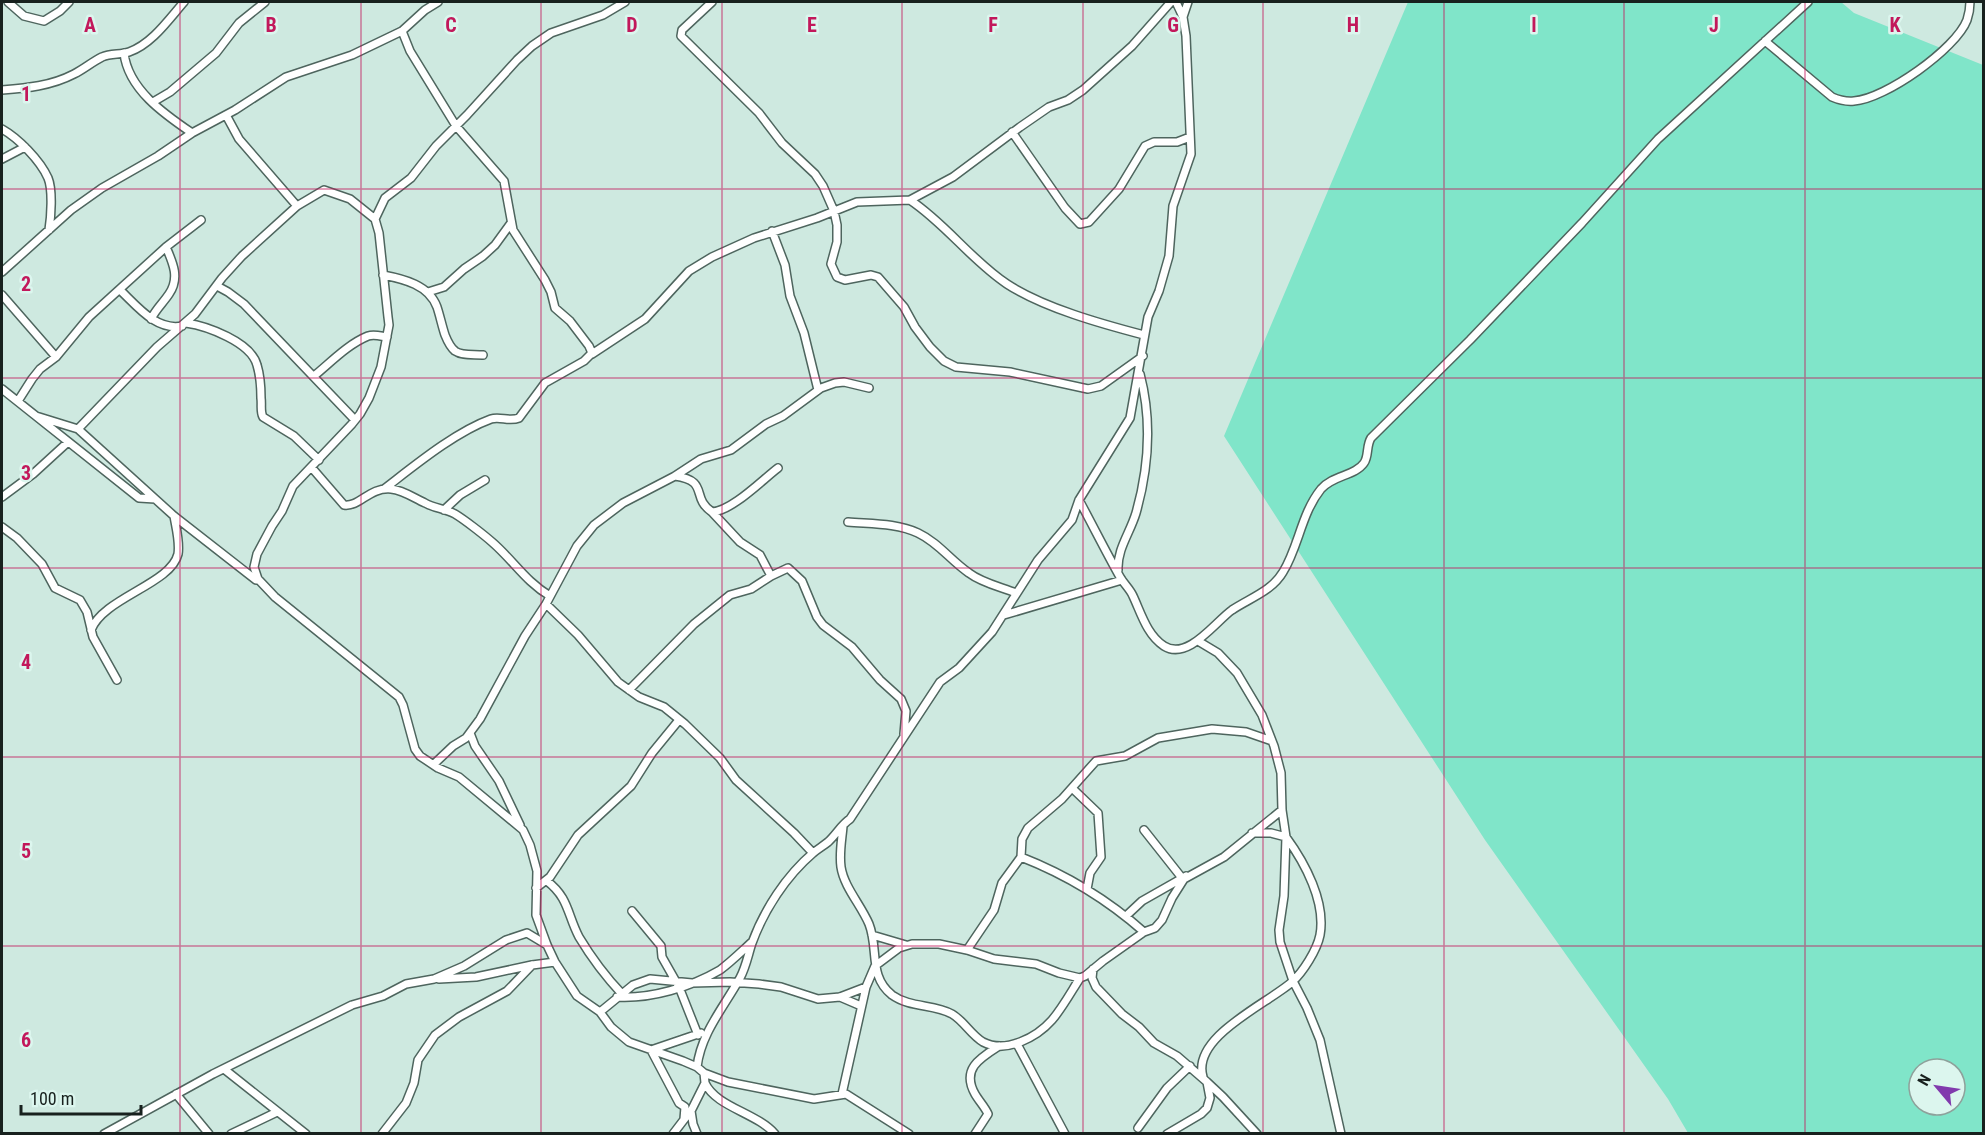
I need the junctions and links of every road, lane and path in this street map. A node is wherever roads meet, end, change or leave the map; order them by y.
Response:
1 (8, 2) edge
2 (69, 2) edge
3 (184, 2) edge
4 (265, 2) edge
5 (438, 2) edge
6 (625, 2) edge
7 (712, 2) edge
8 (1174, 2) edge
9 (1188, 2) edge
10 (1808, 2) edge
11 (1970, 2) edge
12 (1183, 17) junction
13 (402, 31) junction
14 (1765, 41) junction
15 (124, 53) junction
16 (2, 90) edge
17 (153, 102) junction
18 (226, 115) junction
19 (456, 126) junction
20 (2, 129) edge
21 (1012, 132) junction
22 (192, 133) junction
23 (1190, 137) junction
24 (25, 147) junction
25 (2, 159) edge
26 (910, 200) junction
27 (297, 206) junction
28 (378, 209) junction
29 (834, 211) junction
30 (367, 212) junction
31 (375, 219) junction
32 (201, 220) dead end
33 (511, 224) junction
34 (49, 230) junction
35 (772, 231) junction
36 (166, 247) junction
37 (2, 272) edge
38 (383, 275) junction
39 (217, 286) junction
40 (120, 290) junction
41 (428, 292) junction
42 (2, 295) edge
43 (151, 319) junction
44 (184, 325) junction
45 (1144, 335) junction
46 (387, 338) junction
47 (592, 354) junction
48 (483, 355) dead end
49 (1143, 356) junction
50 (56, 357) junction
51 (1140, 371) junction
52 (314, 376) junction
53 (869, 388) dead end
54 (2, 389) edge
55 (818, 390) junction
56 (18, 401) junction
57 (36, 416) junction
58 (355, 420) junction
59 (78, 429) junction
60 (68, 442) junction
61 (319, 460) junction
62 (312, 468) junction
63 (778, 468) dead end
64 (675, 476) junction
65 (485, 480) dead end
66 (384, 489) junction
67 (2, 497) edge
68 (155, 499) junction
69 (1079, 500) junction
70 (444, 510) junction
71 (712, 512) junction
72 (174, 516) junction
73 (848, 522) dead end
74 (2, 527) edge
75 (771, 576) junction
76 (1120, 577) junction
77 (258, 579) junction
78 (1016, 593) junction
79 (550, 596) junction
80 (546, 604) junction
81 (1003, 615) junction
82 (91, 630) junction
83 (1198, 641) junction
84 (117, 680) dead end
85 (628, 690) junction
86 (679, 720) junction
87 (470, 733) junction
88 (904, 737) junction
89 (1272, 741) junction
90 (434, 764) junction
91 (1073, 789) junction
92 (1282, 810) junction
93 (843, 823) junction
94 (523, 830) junction
95 (1144, 830) dead end
96 (1251, 833) junction
97 (1286, 837) junction
98 (813, 853) junction
99 (1021, 857) junction
100 (1190, 874) junction
101 (1182, 878) junction
102 (547, 881) junction
103 (536, 888) junction
104 (1087, 889) junction
105 (632, 910) dead end
106 (536, 915) junction
107 (1126, 916) junction
108 (1144, 932) junction
109 (527, 933) junction
110 (872, 935) junction
111 (752, 942) junction
112 (547, 945) junction
113 (906, 945) junction
114 (968, 950) junction
115 (555, 962) junction
116 (532, 965) junction
117 (875, 966) junction
118 (1093, 969) junction
119 (1080, 978) junction
120 (434, 979) junction
121 (1293, 981) junction
122 (737, 982) junction
123 (692, 983) junction
124 (678, 985) junction
125 (866, 987) junction
126 (619, 995) junction
127 (840, 997) junction
128 (861, 1006) junction
129 (600, 1012) junction
130 (708, 1030) junction
131 (698, 1035) junction
132 (1017, 1044) junction
133 (999, 1046) junction
134 (651, 1050) junction
135 (1190, 1066) junction
136 (697, 1067) junction
137 (224, 1069) junction
138 (704, 1073) junction
139 (1205, 1080) junction
140 (705, 1083) junction
141 (176, 1094) junction
142 (842, 1094) junction
143 (691, 1111) junction
144 (275, 1113) dead end
145 (684, 1119) junction
146 (1138, 1128) dead end
147 (104, 1134) edge
148 (209, 1134) edge
149 (231, 1134) edge
150 (306, 1134) edge
151 (382, 1134) edge
152 (673, 1134) edge
153 (695, 1134) edge
154 (775, 1134) edge
155 (909, 1134) edge
156 (975, 1134) edge
157 (1065, 1134) edge
158 (1167, 1134) edge
159 (1257, 1134) edge
160 (1341, 1134) edge

1 - 2 street
3 - 15 street
4 - 17 street
5 - 13 street
6 - 19 street
7 - 29 street
8 - 12 street
8 - 21 street
9 - 12 street
10 - 14 street
11 - 14 street
12 - 23 street
13 - 18 street
13 - 19 street
14 - 83 street
15 - 16 street
15 - 17 street
17 - 22 street
18 - 22 street
18 - 27 street
19 - 28 street
19 - 33 street
20 - 24 street
21 - 23 street
21 - 26 street
22 - 34 street
23 - 45 street
24 - 25 street
24 - 34 street
26 - 29 street
26 - 45 street
27 - 30 street
27 - 39 street
28 - 30 street
28 - 31 street
29 - 35 street
29 - 49 street
30 - 31 street
31 - 38 street
32 - 36 street
33 - 41 street
33 - 47 street
34 - 37 street
35 - 47 street
35 - 55 street
36 - 40 street
36 - 43 street
38 - 41 street
38 - 46 street
39 - 44 street
39 - 52 street
40 - 43 street
40 - 50 street
41 - 48 street
42 - 50 street
43 - 44 street
44 - 59 street
44 - 61 street
45 - 49 street
46 - 52 street
46 - 58 street
47 - 66 street
49 - 51 street
50 - 56 street
51 - 69 street
51 - 76 street
52 - 58 street
53 - 55 street
54 - 56 street
55 - 64 street
56 - 57 street
57 - 59 street
57 - 60 street
58 - 61 street
59 - 68 street
60 - 67 street
60 - 68 street
61 - 62 street
62 - 66 street
62 - 77 street
63 - 71 street
64 - 71 street
64 - 79 street
65 - 70 street
66 - 70 street
68 - 72 street
69 - 76 street
69 - 78 street
70 - 79 street
71 - 75 street
72 - 77 street
72 - 82 street
73 - 78 street
74 - 82 street
75 - 85 street
75 - 88 street
76 - 81 street
76 - 83 street
77 - 90 street
78 - 81 street
79 - 80 street
80 - 85 street
80 - 87 street
81 - 88 street
82 - 84 street
83 - 89 street
85 - 86 street
86 - 98 street
86 - 102 street
87 - 90 street
87 - 94 street
88 - 93 street
89 - 91 street
89 - 92 street
90 - 94 street
91 - 99 street
91 - 104 street
92 - 96 street
92 - 97 street
93 - 98 street
93 - 110 street
94 - 103 street
95 - 101 street
96 - 97 street
96 - 100 street
97 - 121 street
97 - 121 street
98 - 111 street
99 - 104 street
99 - 114 street
100 - 101 street
100 - 108 street
101 - 107 street
102 - 103 street
102 - 126 street
103 - 106 street
104 - 107 street
105 - 124 street
106 - 109 street
106 - 112 street
107 - 108 street
108 - 118 street
109 - 112 street
109 - 120 street
110 - 113 street
110 - 117 street
111 - 122 street
111 - 123 street
112 - 115 street
113 - 114 street
113 - 117 street
114 - 119 street
115 - 116 street
115 - 129 street
116 - 120 street
116 - 151 street
117 - 125 street
117 - 133 street
118 - 119 street
118 - 135 street
119 - 132 street
120 - 137 street
121 - 139 street
121 - 160 street
122 - 123 street
122 - 127 street
122 - 130 street
123 - 124 street
124 - 126 street
124 - 126 street
124 - 131 street
125 - 127 street
125 - 128 street
126 - 129 street
127 - 128 street
128 - 142 street
129 - 134 street
130 - 131 street
130 - 136 street
131 - 134 street
132 - 133 street
132 - 157 street
133 - 156 street
134 - 136 street
134 - 145 street
135 - 139 street
135 - 146 street
136 - 138 street
137 - 141 street
137 - 150 street
138 - 140 street
138 - 142 street
139 - 158 street
139 - 159 street
140 - 143 street
140 - 154 street
141 - 147 street
141 - 148 street
142 - 155 street
143 - 145 street
143 - 153 street
144 - 149 street
145 - 152 street

